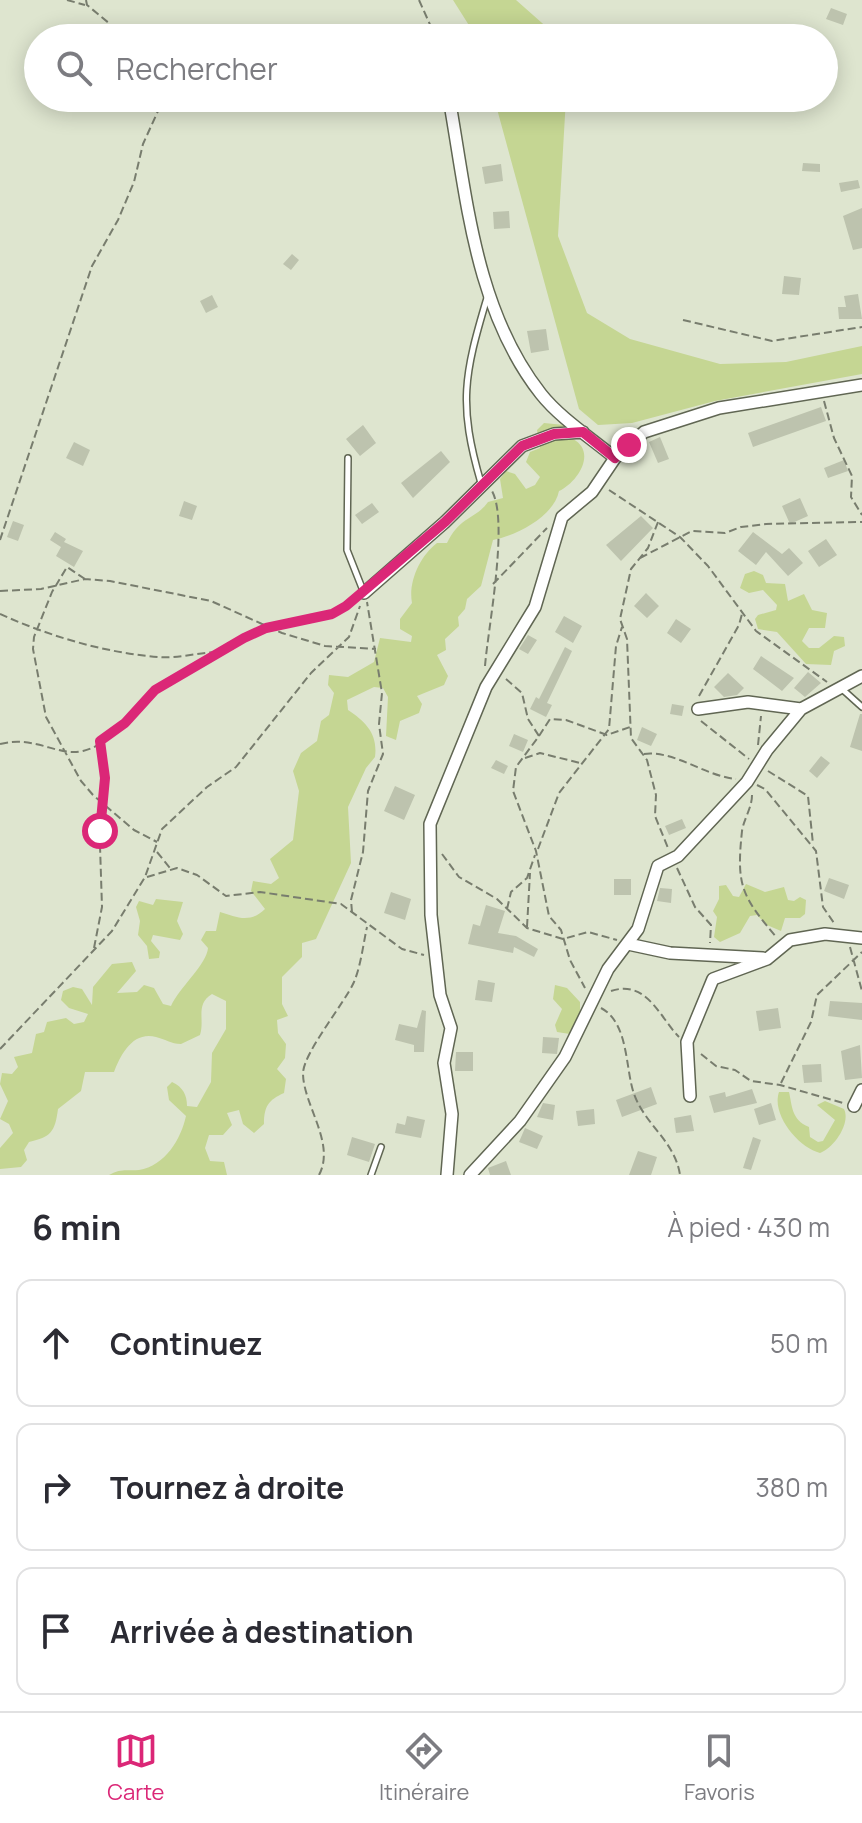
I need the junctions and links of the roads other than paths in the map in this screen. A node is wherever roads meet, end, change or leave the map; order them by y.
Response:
1 (452, 112) edge
2 (488, 296) junction
3 (862, 385) edge
4 (583, 432) junction
5 (348, 458) dead end
6 (615, 458) junction
7 (482, 484) junction
8 (364, 593) joint
9 (862, 676) edge
10 (841, 689) junction
11 (862, 707) edge
12 (698, 709) road end
13 (801, 709) junction
14 (856, 938) edge
15 (628, 944) junction
16 (767, 959) junction
17 (862, 1090) edge
18 (690, 1096) dead end
19 (854, 1106) road end
20 (381, 1147) dead end
21 (477, 1173) edge
22 (371, 1175) edge
23 (447, 1175) edge

1 - 2 street
2 - 4 street
2 - 7 lane
3 - 6 street
4 - 6 street
4 - 7 street
5 - 8 lane
6 - 23 street
7 - 8 street
9 - 10 street
10 - 11 lane
10 - 13 street
12 - 13 street
13 - 15 street
14 - 16 street
15 - 16 street
15 - 21 street
16 - 18 street
17 - 19 street
20 - 22 lane

